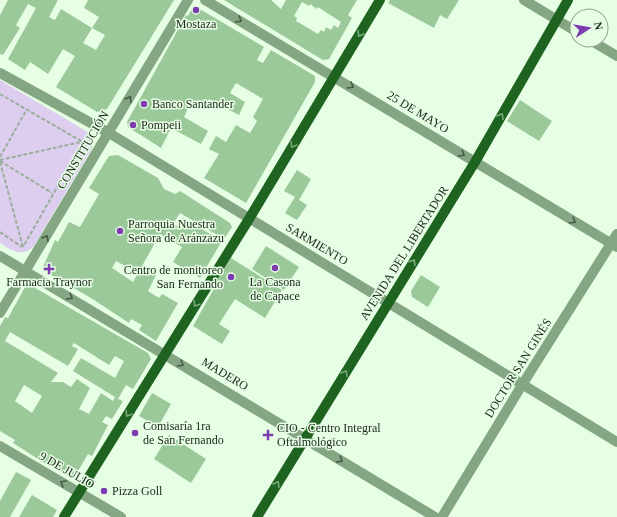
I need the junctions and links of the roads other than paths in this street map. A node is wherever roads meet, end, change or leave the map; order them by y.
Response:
1 (188, 0) edge
2 (205, 0) edge
3 (380, 0) edge
4 (524, 0) edge
5 (568, 0) edge
6 (556, 19) junction
7 (569, 27) edge
8 (604, 48) edge
9 (617, 56) edge
10 (0, 73) edge
11 (335, 76) junction
12 (109, 133) junction
13 (475, 162) junction
14 (249, 218) junction
15 (617, 234) edge
16 (614, 245) edge
17 (0, 256) edge
18 (26, 271) junction
19 (388, 302) junction
20 (0, 313) edge
21 (165, 354) junction
22 (522, 385) junction
23 (305, 438) junction
24 (617, 442) edge
25 (0, 446) edge
26 (79, 492) junction
27 (64, 517) edge
28 (121, 517) edge
29 (257, 517) edge
30 (435, 517) edge
31 (442, 517) edge

12 -> 1 street, CONSTITUCIÓN
2 -> 11 street, 25 DE MAYO
3 -> 11 main road
4 - 6 street
5 - 6 main road, AVENIDA DEL LIBERTADOR
6 - 7 street
13 -> 6 main road, AVENIDA DEL LIBERTADOR
8 - 9 street
10 - 12 street, SARMIENTO
11 -> 13 street, 25 DE MAYO
11 -> 14 main road
12 - 14 street, SARMIENTO
18 -> 12 street, CONSTITUCIÓN
13 -> 16 street, 25 DE MAYO
19 -> 13 main road, AVENIDA DEL LIBERTADOR
14 - 19 street, SARMIENTO
14 -> 21 main road
15 - 16 street, DOCTOR SAN GINÉS
16 - 22 street, DOCTOR SAN GINÉS
17 - 18 street, MADERO
18 - 20 street, CONSTITUCIÓN
18 -> 21 street, MADERO
19 - 22 street, SARMIENTO
23 -> 19 main road, AVENIDA DEL LIBERTADOR
21 -> 23 street, MADERO
21 -> 26 main road
22 - 24 street, SARMIENTO
22 - 31 street, DOCTOR SAN GINÉS
29 -> 23 main road, AVENIDA DEL LIBERTADOR
23 -> 30 street, MADERO
26 -> 25 street, 9 DE JULIO
26 - 27 main road
26 - 28 street, 9 DE JULIO

